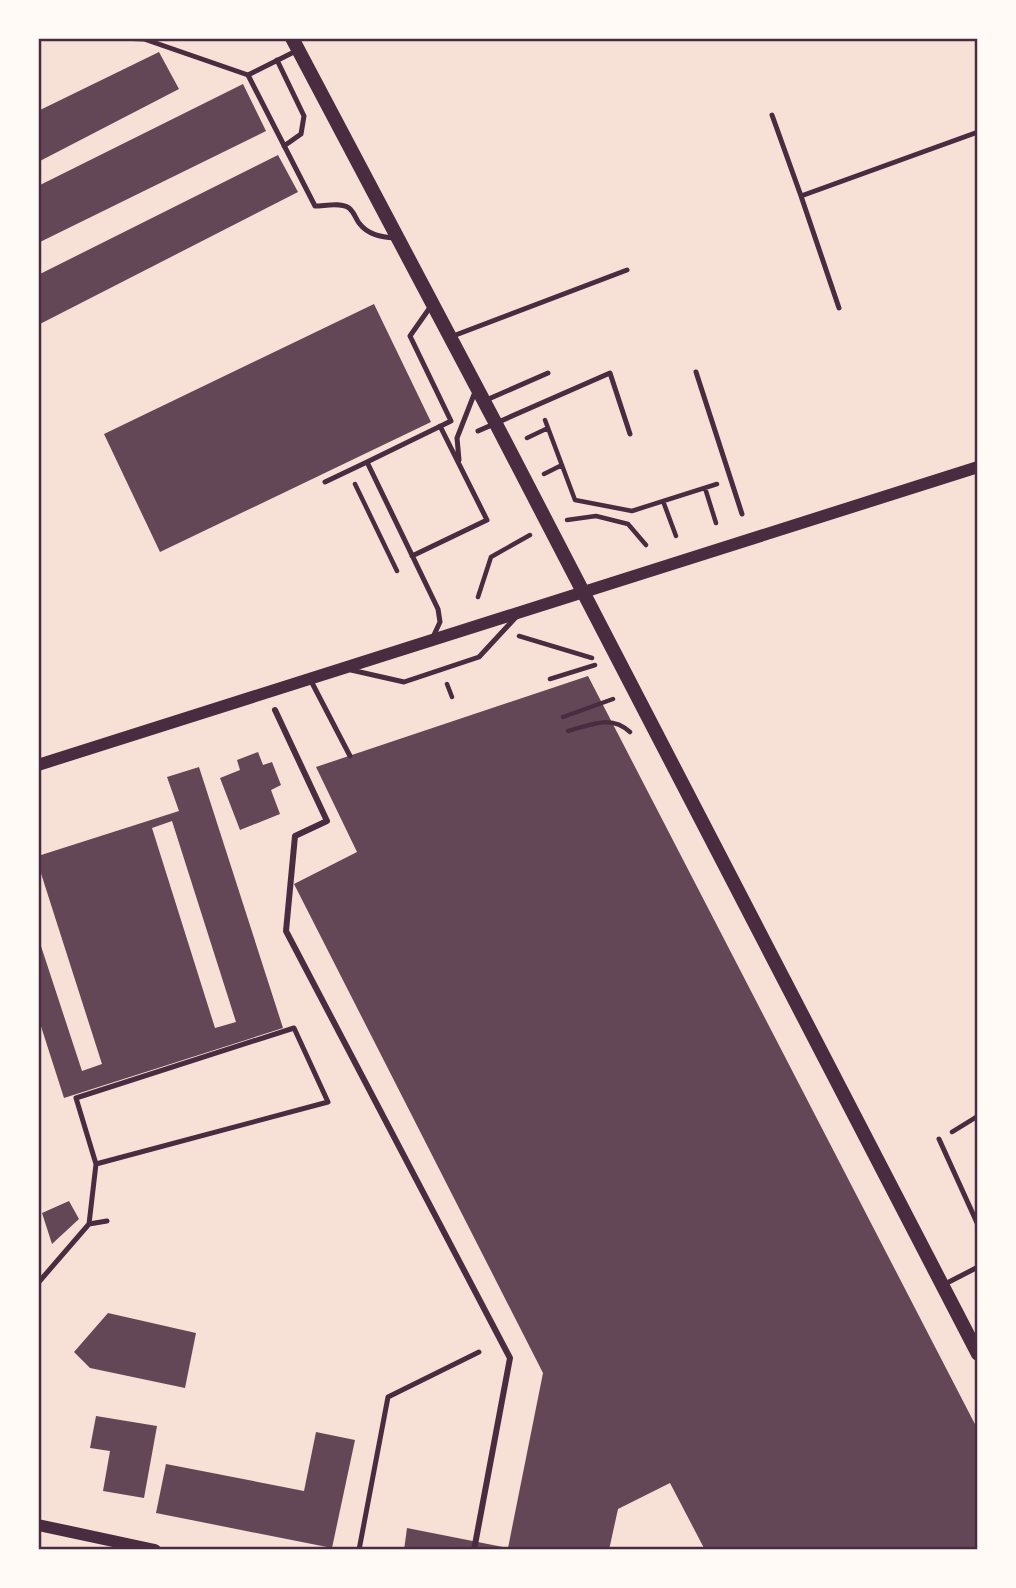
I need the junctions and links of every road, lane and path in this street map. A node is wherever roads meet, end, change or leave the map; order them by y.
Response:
1 (120, 38) edge
2 (295, 44) edge
3 (277, 61) junction
4 (248, 75) junction
5 (772, 115) dead end
6 (978, 132) edge
7 (284, 146) junction
8 (801, 196) junction
9 (398, 239) junction
10 (627, 270) dead end
11 (433, 304) junction
12 (839, 308) dead end
13 (450, 337) junction
14 (696, 372) dead end
15 (548, 373) dead end
16 (480, 395) junction
17 (539, 403) junction
18 (495, 422) junction
19 (440, 426) junction
20 (548, 428) junction
21 (478, 431) dead end
22 (630, 434) dead end
23 (526, 439) dead end
24 (367, 462) junction
25 (459, 463) junction
26 (562, 466) junction
27 (978, 467) edge
28 (348, 471) junction
29 (544, 474) dead end
30 (732, 480) junction
31 (325, 482) dead end
32 (705, 488) junction
33 (663, 501) junction
34 (612, 507) junction
35 (743, 513) dead end
36 (610, 519) junction
37 (567, 520) dead end
38 (716, 523) dead end
39 (531, 535) dead end
40 (676, 536) dead end
41 (646, 545) dead end
42 (412, 555) junction
43 (401, 579) dead end
44 (583, 593) junction
45 (478, 597) dead end
46 (522, 612) junction
47 (519, 636) dead end
48 (432, 640) junction
49 (592, 658) dead end
50 (595, 665) dead end
51 (344, 668) junction
52 (310, 679) junction
53 (446, 680) dead end
54 (550, 680) dead end
55 (452, 697) dead end
56 (613, 699) dead end
57 (275, 710) dead end
58 (563, 717) dead end
59 (568, 731) dead end
60 (630, 733) dead end
61 (350, 756) dead end
62 (38, 765) edge
63 (978, 1116) edge
64 (939, 1139) joint
65 (96, 1164) junction
66 (107, 1221) dead end
67 (89, 1224) junction
68 (978, 1225) edge
69 (978, 1267) edge
70 (38, 1283) edge
71 (942, 1285) junction
72 (480, 1352) dead end
73 (978, 1354) edge
74 (38, 1525) edge
75 (155, 1549) edge
76 (359, 1549) edge
77 (474, 1549) edge

1 - 4 lane
2 - 3 lane
2 - 9 main road
3 - 4 lane
3 - 7 lane
4 - 7 lane
5 - 8 lane
6 - 8 lane
7 - 9 lane
8 - 12 lane
9 - 11 main road
10 - 13 lane
11 - 13 main road
11 - 19 lane
13 - 16 main road
14 - 30 lane
15 - 16 lane
16 - 18 main road
16 - 25 lane
17 - 18 lane
17 - 20 path
17 - 22 lane
18 - 21 lane
18 - 44 main road
19 - 24 lane
19 - 25 lane
20 - 23 path
20 - 26 path
24 - 28 lane
24 - 42 lane
25 - 42 lane
26 - 29 path
26 - 34 path
27 - 44 street
28 - 31 lane
28 - 43 path
30 - 32 path
30 - 35 lane
32 - 33 path
32 - 38 path
33 - 34 path
33 - 40 path
34 - 36 path
36 - 37 path
36 - 41 path
39 - 45 path
42 - 48 lane
44 - 46 street
44 - 71 main road
46 - 48 street
46 - 51 lane
47 - 49 path
48 - 51 street
50 - 54 path
51 - 52 street
52 - 61 lane
52 - 62 street
53 - 55 path
56 - 58 path
57 - 77 street
59 - 60 path
63 - 64 path
64 - 68 lane
65 - 65 lane
65 - 67 lane
66 - 67 lane
67 - 70 lane
69 - 71 lane
71 - 73 main road
72 - 76 lane
74 - 75 street

